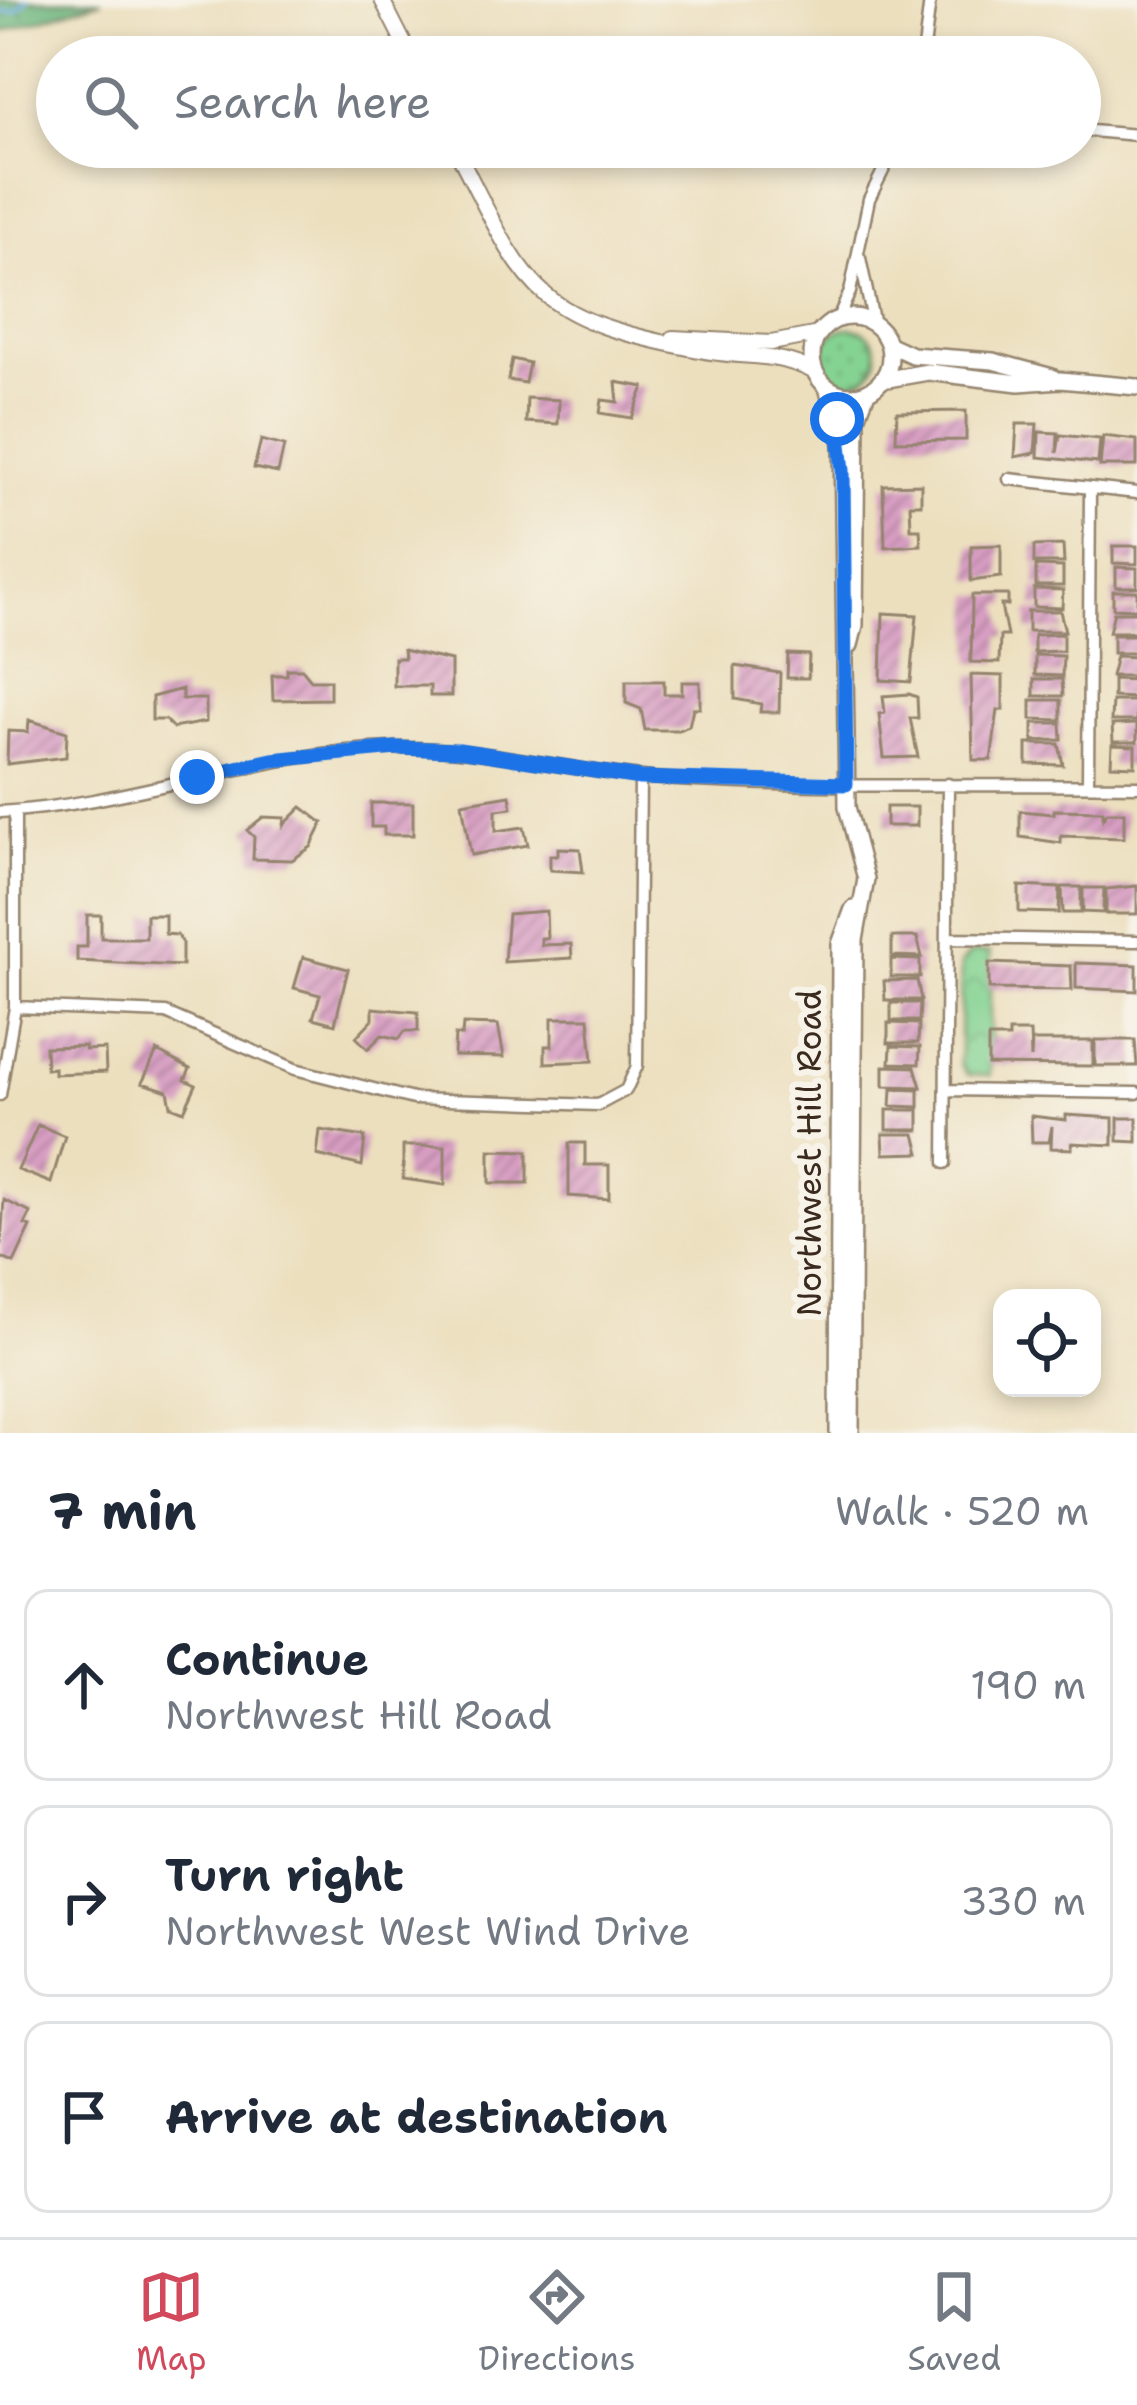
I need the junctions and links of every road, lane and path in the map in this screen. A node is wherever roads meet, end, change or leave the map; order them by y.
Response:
1 (382, 0) edge
2 (930, 0) edge
3 (400, 36) edge
4 (926, 36) edge
5 (1101, 132) edge
6 (1137, 135) edge
7 (466, 168) edge
8 (885, 168) edge
9 (859, 253) junction
10 (837, 320) junction
11 (874, 325) junction
12 (819, 334) junction
13 (662, 339) junction
14 (888, 344) junction
15 (815, 372) junction
16 (882, 380) junction
17 (1060, 380) junction
18 (827, 387) junction
19 (1137, 387) edge
20 (867, 392) junction
21 (1010, 479) dead end
22 (1090, 488) junction
23 (1137, 493) edge
24 (848, 654) junction
25 (640, 778) junction
26 (846, 784) junction
27 (948, 784) junction
28 (1088, 785) junction
29 (1137, 786) edge
30 (15, 811) junction
31 (0, 812) edge
32 (866, 879) junction
33 (948, 938) junction
34 (1137, 940) edge
35 (15, 1007) junction
36 (946, 1090) junction
37 (1137, 1093) edge
38 (0, 1095) edge
39 (945, 1163) dead end
40 (838, 1433) edge
41 (851, 1433) edge

1 - 3 street
2 - 4 street
5 - 6 street
7 - 13 street
8 - 9 street
9 - 10 street
9 - 11 street
10 - 11 main road
10 - 12 main road
11 - 14 main road
12 - 13 street
12 - 15 main road
13 - 15 street
14 - 16 main road
14 - 17 main road
15 - 18 main road
16 - 17 main road
16 - 20 main road
17 - 19 main road
18 - 20 main road
18 - 24 main road, Northwest Hill Road
20 - 24 main road, Northwest Hill Road
21 - 22 street
22 - 23 street
22 - 28 street
24 - 26 main road, Northwest Hill Road
25 - 26 street
25 - 30 street
25 - 35 street
26 - 27 street
26 - 32 main road, Northwest Hill Road
27 - 28 street
27 - 33 street
28 - 29 street
30 - 31 street
30 - 35 street
32 - 40 main road, Northwest Hill Road
32 - 41 main road, Northwest Hill Road
33 - 34 street
33 - 36 street
35 - 38 street
36 - 37 street
36 - 39 street

